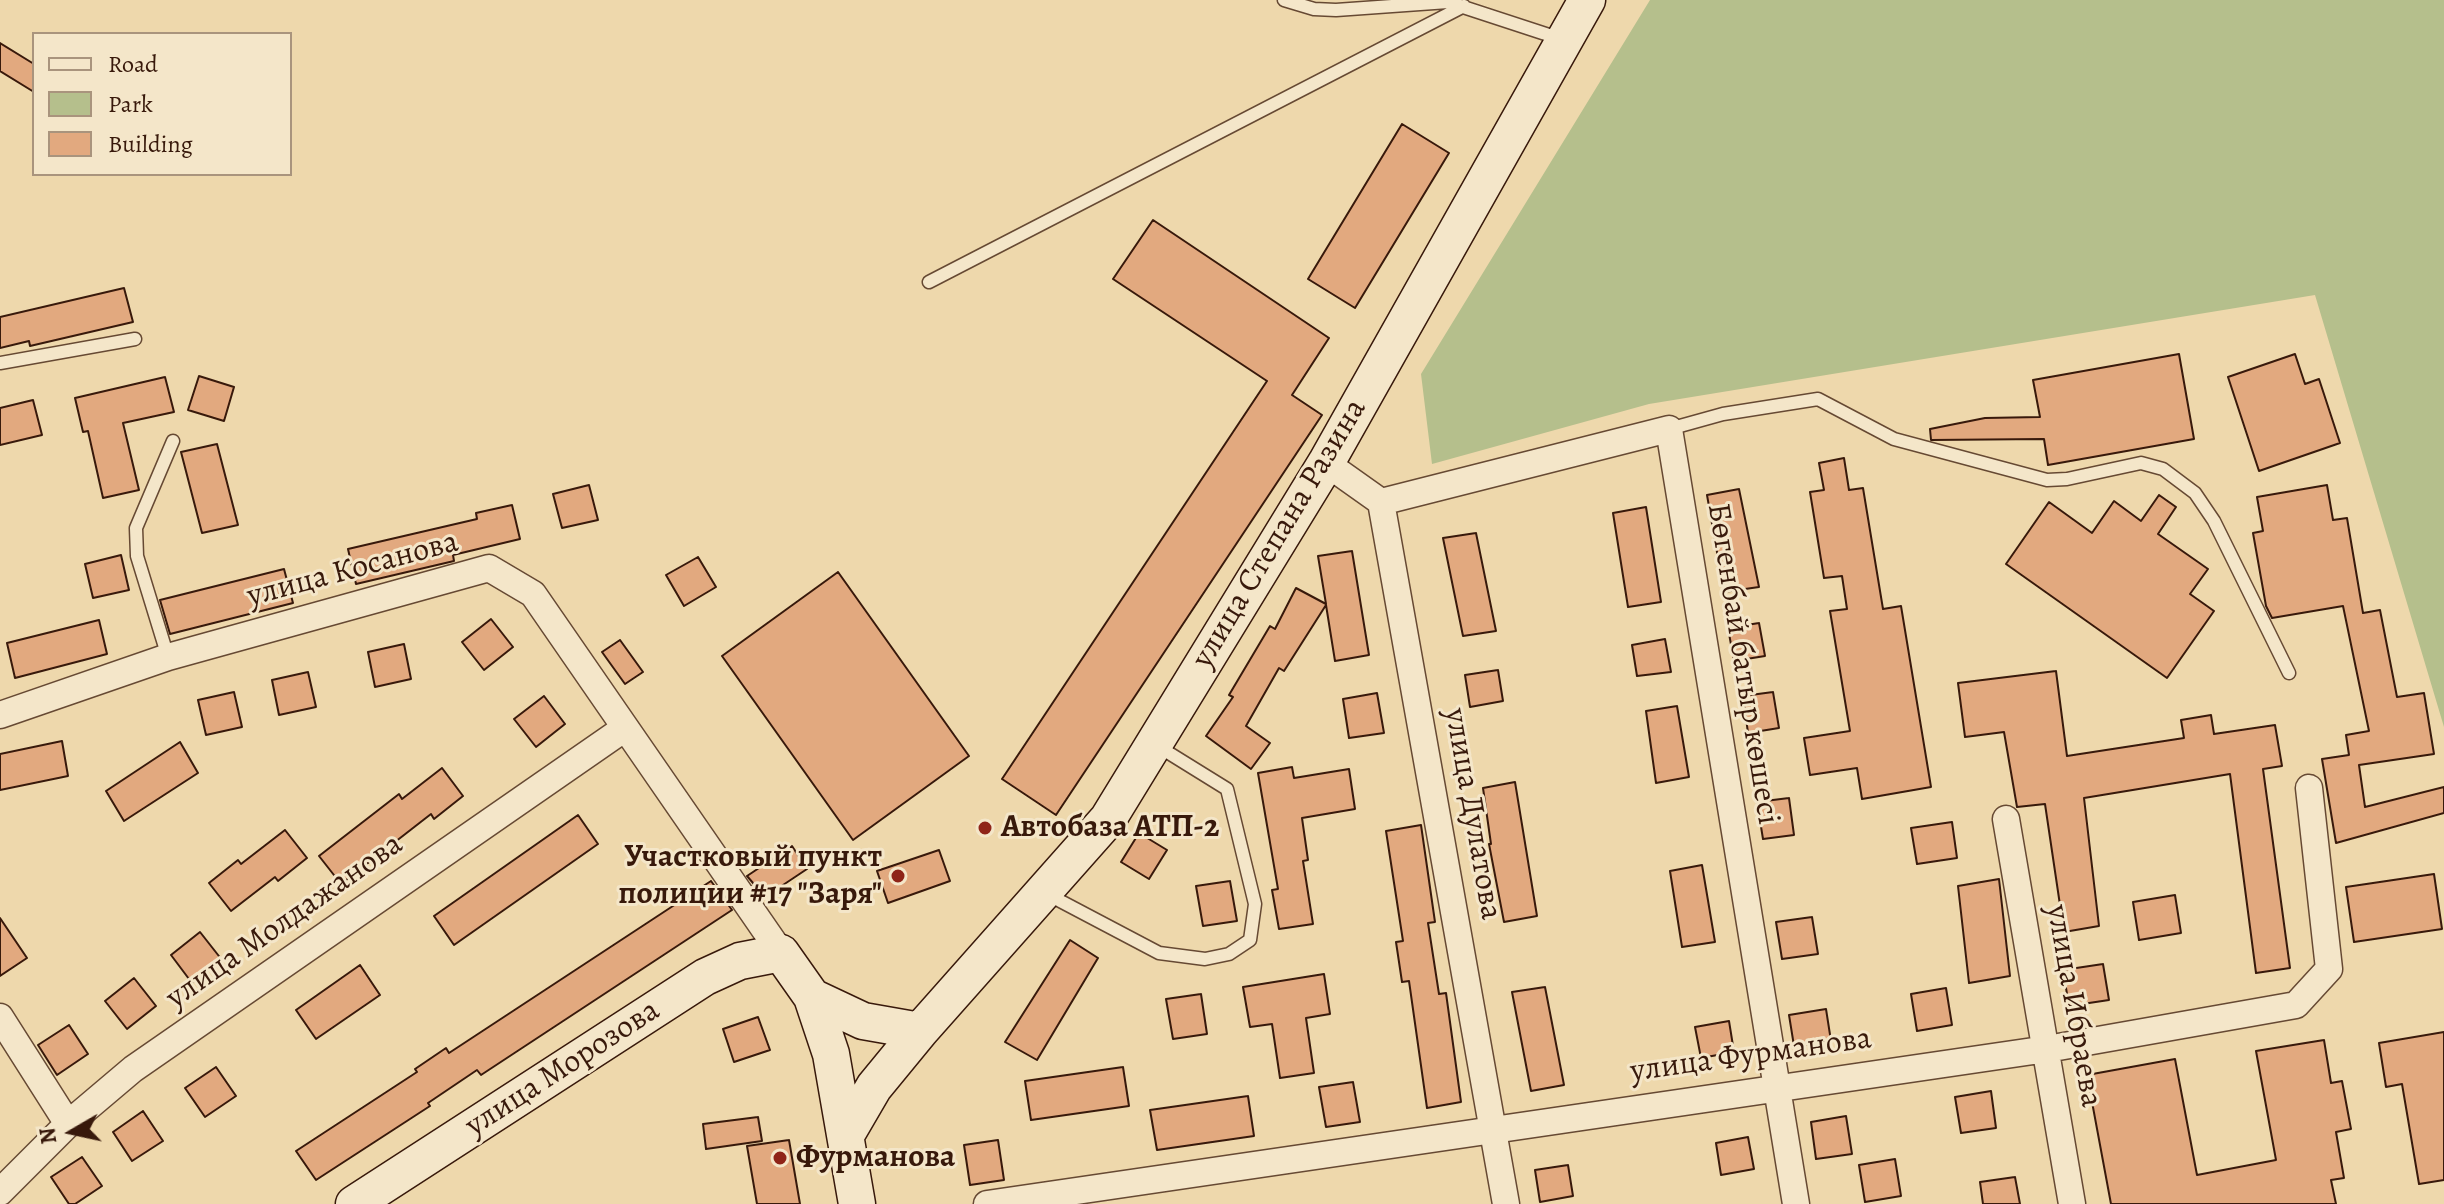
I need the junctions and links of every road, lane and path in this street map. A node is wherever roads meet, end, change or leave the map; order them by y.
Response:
1 (1284, 0) edge
2 (1587, 0) edge
3 (1464, 6) junction
4 (1564, 40) junction
5 (929, 282) dead end
6 (135, 339) dead end
7 (0, 363) edge
8 (1669, 429) junction
9 (173, 441) dead end
10 (1326, 463) junction
11 (1381, 502) junction
12 (168, 657) junction
13 (2289, 673) dead end
14 (0, 715) edge
15 (625, 728) junction
16 (1154, 743) junction
17 (2309, 788) dead end
18 (2006, 819) dead end
19 (1044, 892) junction
20 (781, 953) junction
21 (812, 997) junction
22 (0, 1017) edge
23 (920, 1031) junction
24 (2047, 1049) junction
25 (1778, 1086) junction
26 (68, 1124) junction
27 (1494, 1129) junction
28 (846, 1135) junction
29 (4, 1195) edge
30 (354, 1204) edge
31 (857, 1204) edge
32 (987, 1204) edge
33 (1506, 1204) edge
34 (1796, 1204) edge
35 (2072, 1204) edge

1 - 3 lane
2 - 4 main road, улица Степана Разина
3 - 4 lane
3 - 5 lane
4 - 10 main road, улица Степана Разина
6 - 7 lane
8 - 11 street
8 - 13 lane
8 - 25 street, Бөгенбай батыр көшесі
9 - 12 lane
10 - 11 street
10 - 16 main road, улица Степана Разина
11 - 27 street, улица Дулатова
12 - 14 street, улица Косанова
12 - 15 street, улица Косанова
15 - 20 street, улица Косанова
15 - 26 street, улица Молдажанова
16 - 19 main road, улица Степана Разина
16 - 19 lane
17 - 24 street, улица Фурманова
18 - 24 street, улица Ибраева
19 - 23 main road, улица Степана Разина
20 - 21 main road
20 - 30 main road, улица Морозова
21 - 23 main road
21 - 28 main road
22 - 26 street
23 - 28 main road, улица Степана Разина
24 - 25 street, улица Фурманова
24 - 35 street, улица Ибраева
25 - 27 street, улица Фурманова
25 - 34 street, Бөгенбай батыр көшесі
26 - 29 street, улица Молдажанова
27 - 32 street, улица Фурманова
27 - 33 street, улица Дулатова
28 - 31 main road

